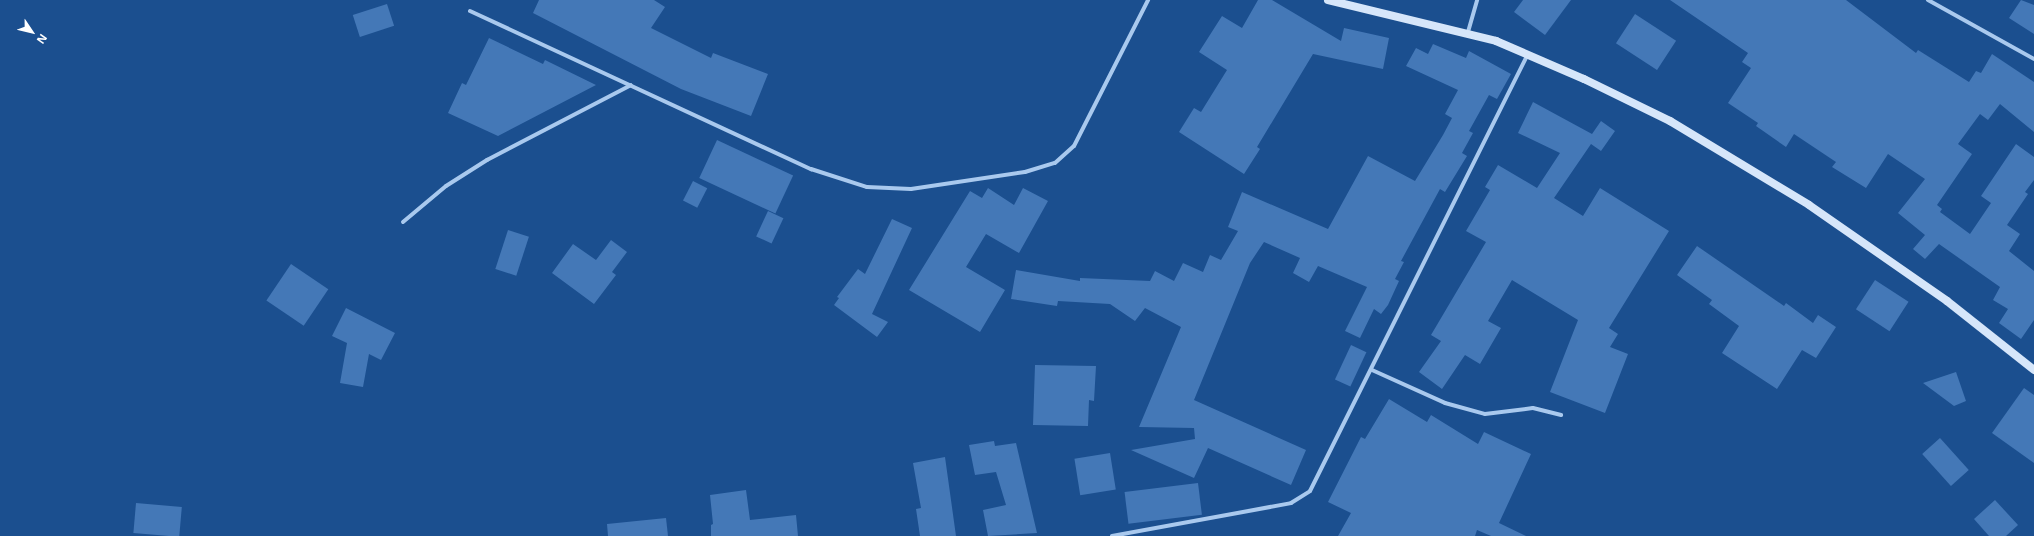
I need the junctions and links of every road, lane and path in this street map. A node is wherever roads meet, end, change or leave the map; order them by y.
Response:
1 (1148, 0) edge
2 (1328, 0) edge
3 (1477, 0) edge
4 (1928, 0) edge
5 (470, 11) dead end
6 (1468, 32) junction
7 (1528, 54) junction
8 (2034, 59) edge
9 (631, 85) junction
10 (403, 222) dead end
11 (1372, 370) junction
12 (2034, 370) edge
13 (1560, 415) dead end
14 (1112, 536) edge

1 - 9 street
2 - 6 street
3 - 6 street
4 - 8 street
5 - 9 street
6 - 7 street
7 - 11 street
7 - 12 street
9 - 10 street
11 - 13 street
11 - 14 street

